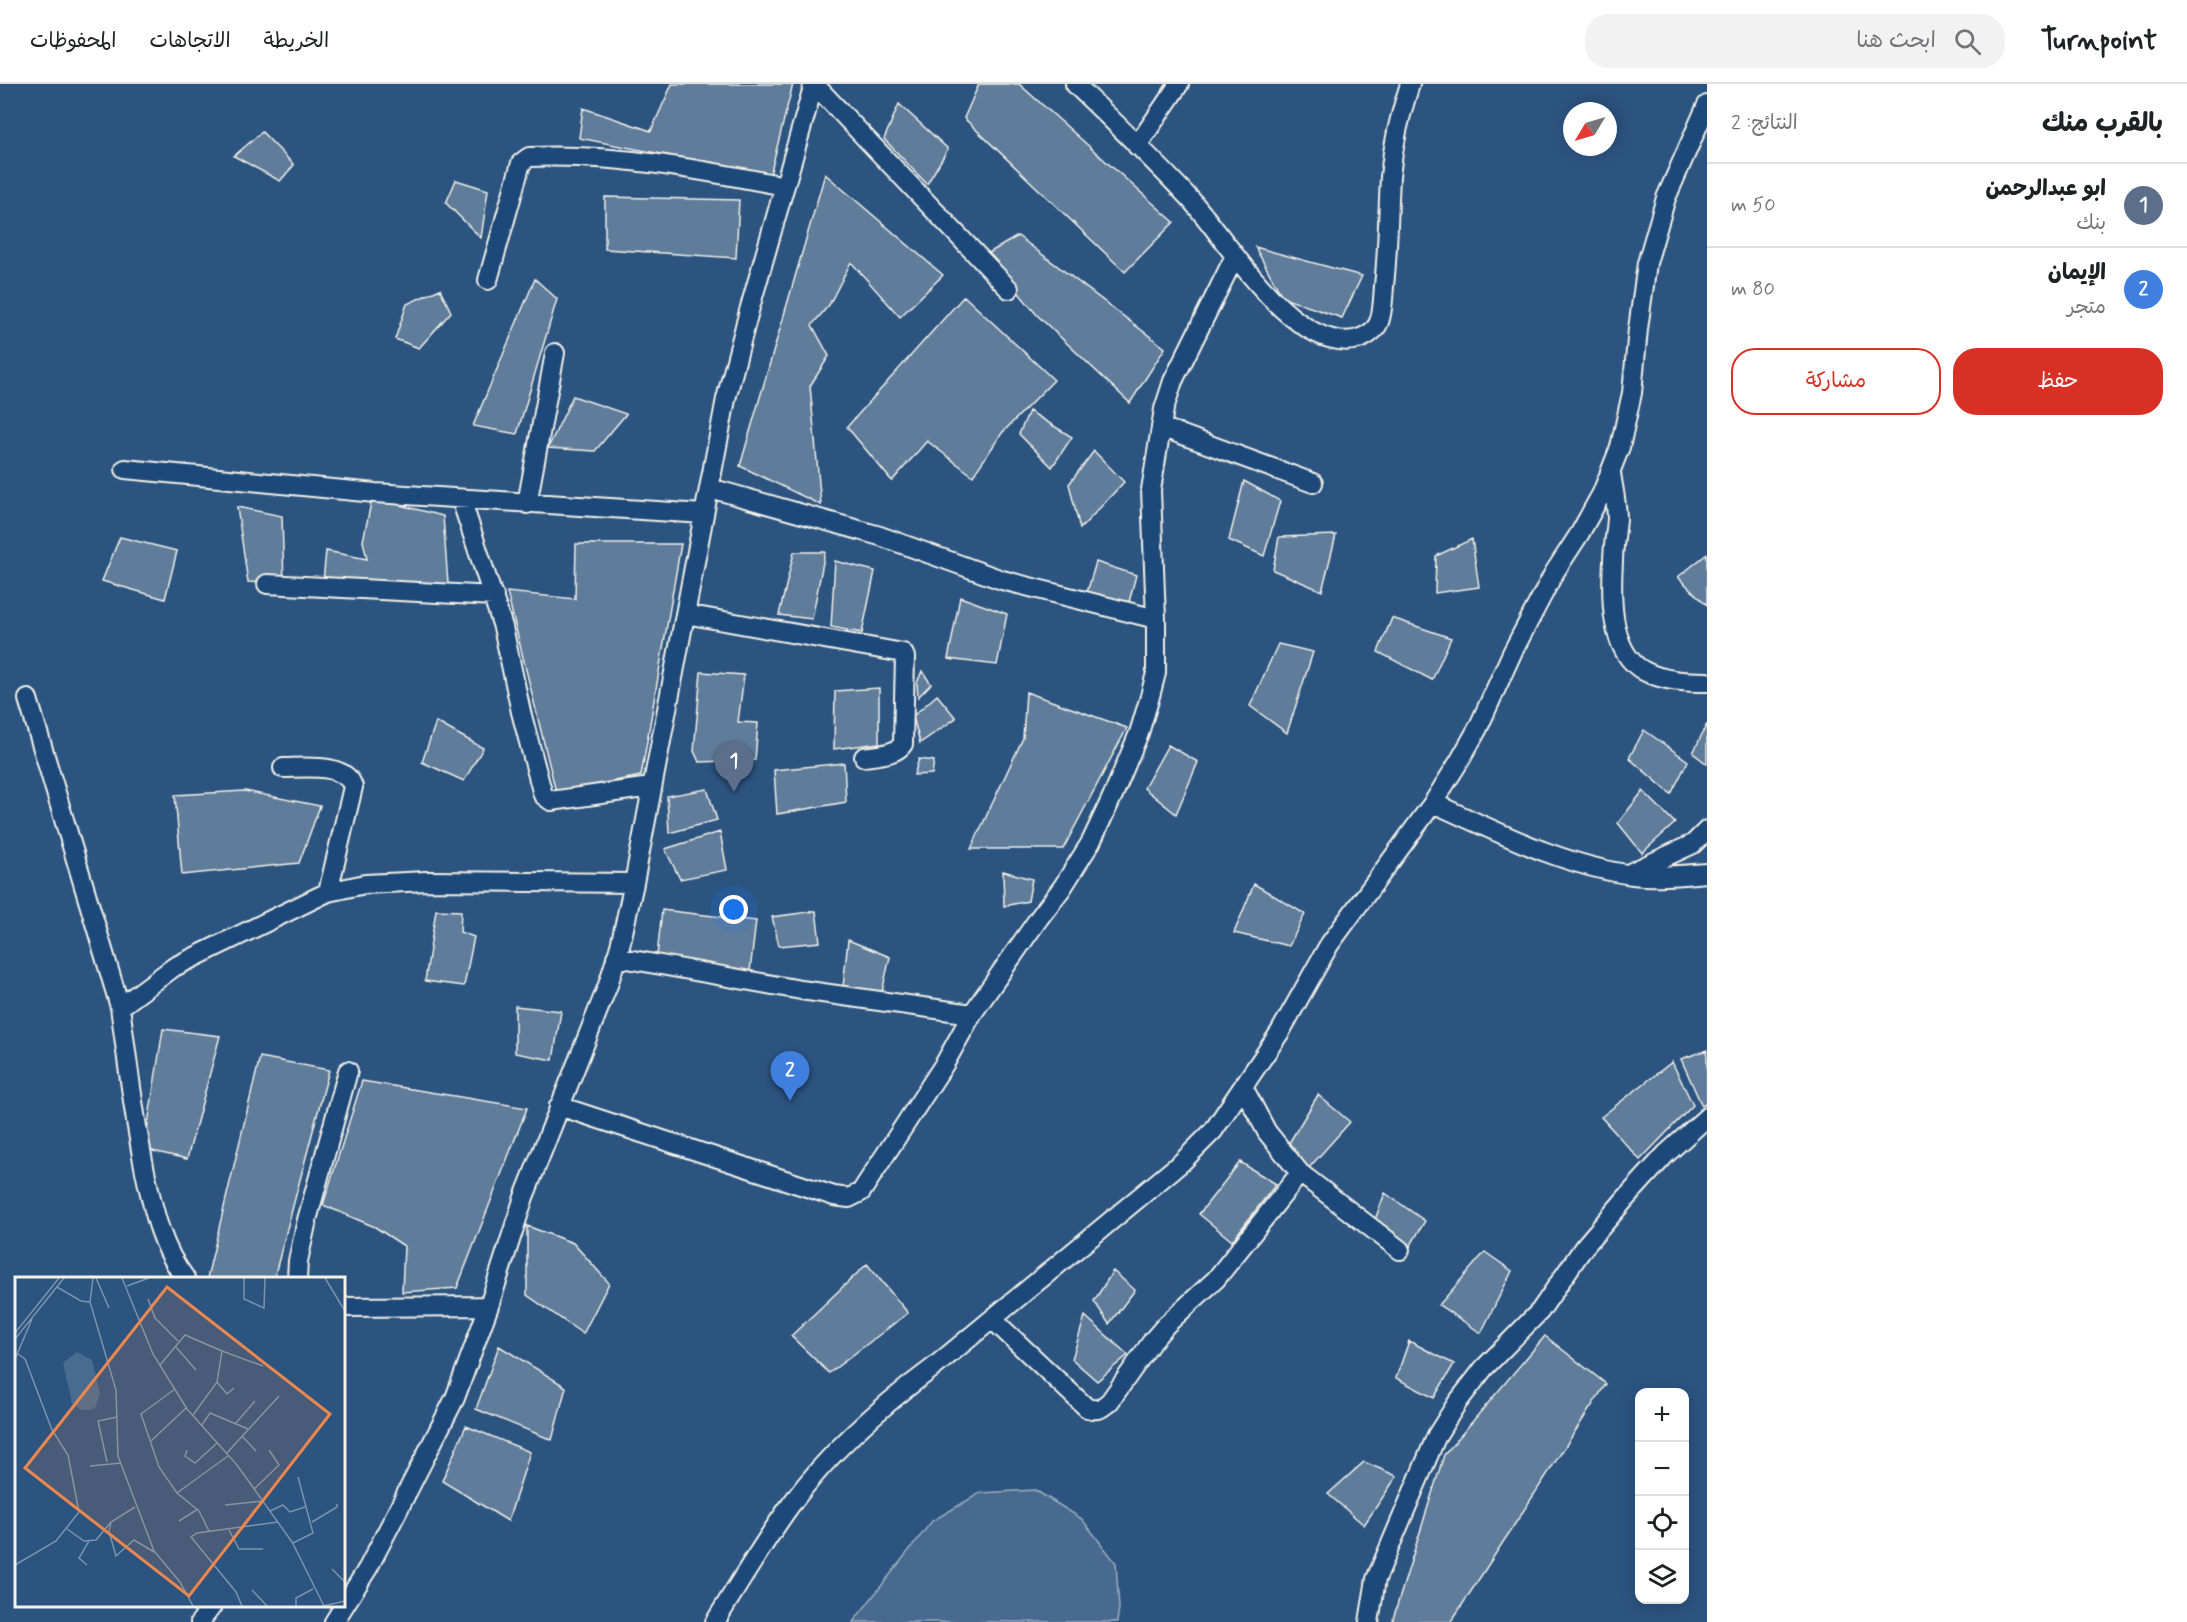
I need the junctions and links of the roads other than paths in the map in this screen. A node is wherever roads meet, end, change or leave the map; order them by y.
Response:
1 (1075, 84) edge
2 (1179, 84) edge
3 (1410, 84) edge
4 (1707, 105) edge
5 (1137, 147) junction
6 (785, 186) junction
7 (1235, 256) junction
8 (489, 280) dead end
9 (1009, 289) dead end
10 (555, 353) dead end
11 (1161, 427) junction
12 (125, 469) dead end
13 (1611, 473) junction
14 (1313, 483) dead end
15 (710, 488) junction
16 (462, 499) junction
17 (527, 504) junction
18 (704, 514) junction
19 (267, 584) dead end
20 (494, 596) junction
21 (685, 614) junction
22 (1156, 619) junction
23 (1707, 682) edge
24 (28, 699) dead end
25 (864, 757) dead end
26 (283, 768) dead end
27 (651, 787) junction
28 (1433, 803) junction
29 (1707, 830) edge
30 (1707, 873) edge
31 (1628, 874) junction
32 (634, 883) junction
33 (328, 892) junction
34 (616, 957) junction
35 (120, 1007) junction
36 (972, 1014) junction
37 (348, 1071) dead end
38 (1243, 1087) junction
39 (559, 1106) junction
40 (1707, 1117) edge
41 (1300, 1173) junction
42 (1400, 1250) dead end
43 (184, 1277) edge
44 (297, 1277) edge
45 (345, 1306) edge
46 (489, 1306) junction
47 (992, 1319) junction
48 (345, 1605) edge
49 (211, 1607) edge
50 (343, 1607) edge
51 (200, 1622) edge
52 (334, 1622) edge
53 (715, 1622) edge
54 (1370, 1622) edge

1 - 5 street
2 - 5 street
3 - 7 street
4 - 13 street
5 - 7 street
6 - 8 street
6 - 9 street
6 - 15 street
7 - 11 street
10 - 17 street
11 - 14 street
11 - 22 street
12 - 16 street
13 - 23 street
13 - 28 street
15 - 18 street
15 - 22 street
16 - 17 street
16 - 20 street
17 - 18 street
18 - 21 street
19 - 20 street
20 - 27 street
21 - 25 street
21 - 27 street
22 - 36 street
24 - 35 street
26 - 33 street
27 - 32 street
28 - 31 street
28 - 38 street
29 - 31 street
30 - 31 street
32 - 33 street
32 - 34 street
33 - 35 street
34 - 36 street
34 - 39 street
35 - 43 street
36 - 39 street
37 - 44 street
38 - 41 street
38 - 47 street
39 - 46 street
40 - 54 street
41 - 42 street
41 - 47 street
45 - 46 street
46 - 48 street
47 - 53 street
49 - 51 street
50 - 52 street

